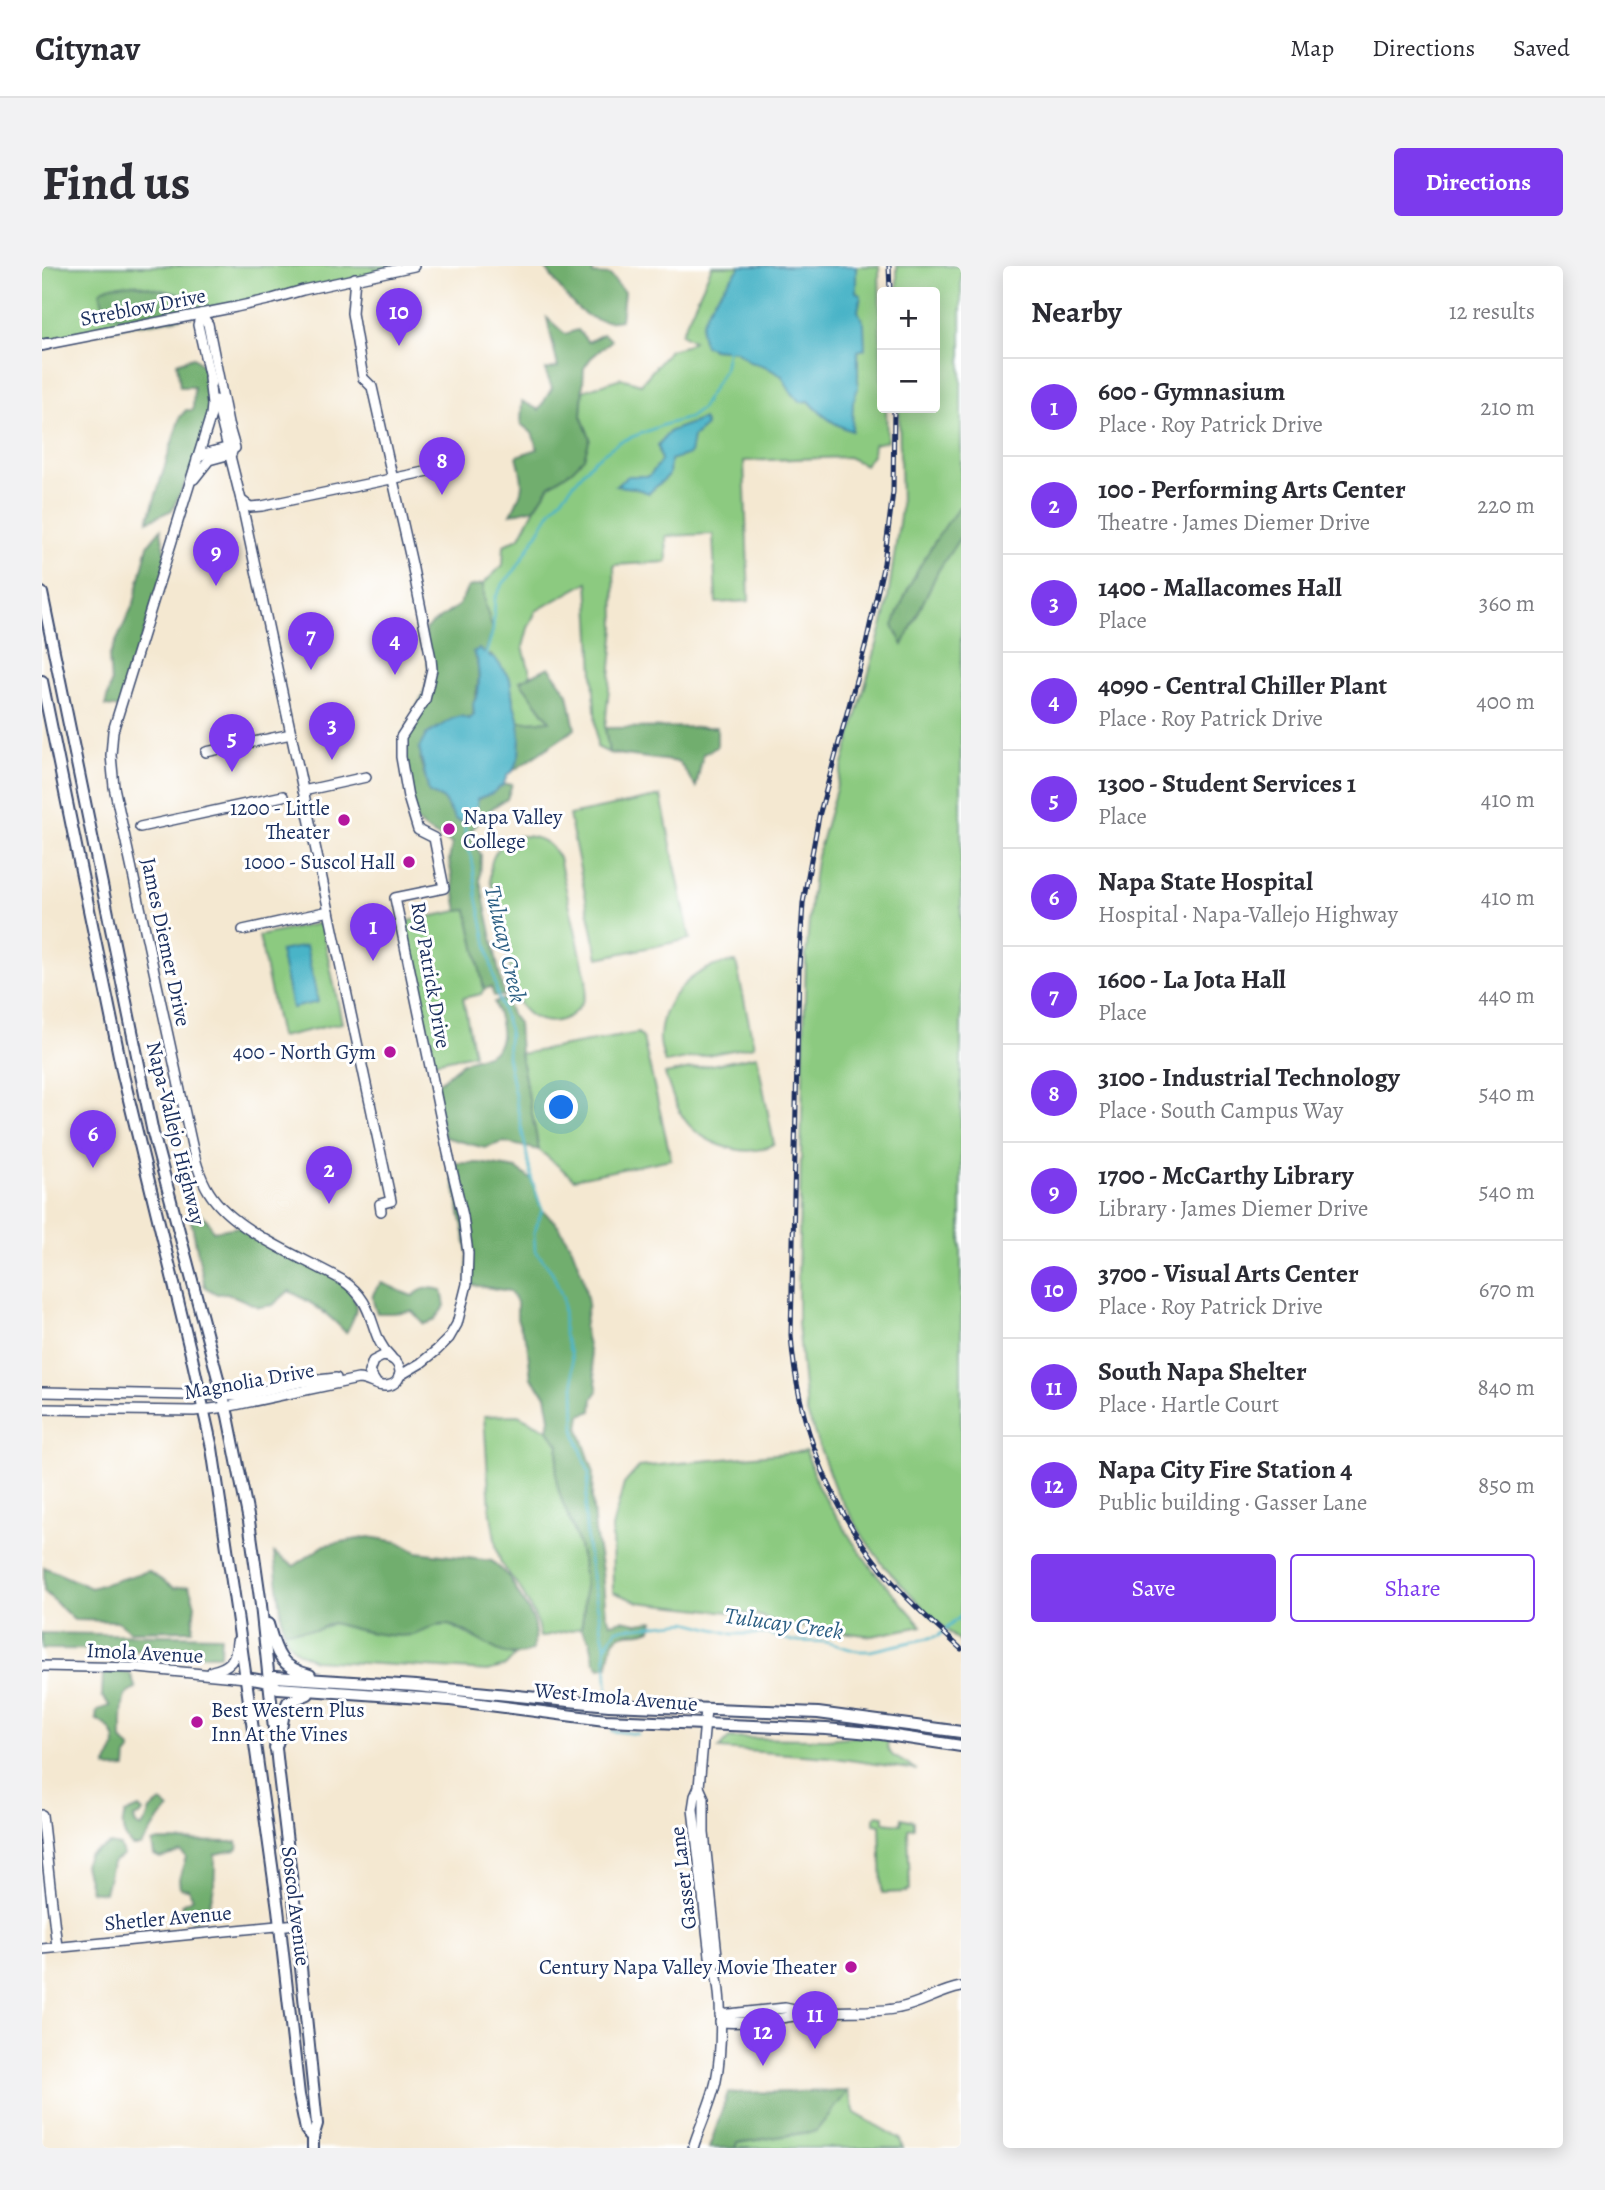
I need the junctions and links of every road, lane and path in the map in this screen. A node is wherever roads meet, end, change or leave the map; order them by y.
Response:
1 (414, 266) edge
2 (355, 278) junction
3 (201, 314) junction
4 (43, 344) edge
5 (209, 378) junction
6 (231, 450) junction
7 (197, 459) junction
8 (448, 467) dead end
9 (392, 478) junction
10 (192, 483) junction
11 (241, 500) junction
12 (42, 593) edge
13 (42, 681) edge
14 (291, 734) junction
15 (206, 752) dead end
16 (366, 777) dead end
17 (303, 791) junction
18 (283, 796) dead end
19 (140, 827) dead end
20 (329, 911) junction
21 (243, 930) dead end
22 (381, 1211) dead end
23 (376, 1331) junction
24 (432, 1354) junction
25 (394, 1359) junction
26 (372, 1364) junction
27 (399, 1376) junction
28 (376, 1383) junction
29 (42, 1392) edge
30 (156, 1394) junction
31 (223, 1395) junction
32 (200, 1396) junction
33 (226, 1407) junction
34 (42, 1409) edge
35 (203, 1410) junction
36 (156, 1411) junction
37 (259, 1588) junction
38 (237, 1615) junction
39 (42, 1666) edge
40 (201, 1674) junction
41 (246, 1678) junction
42 (269, 1682) junction
43 (361, 1682) junction
44 (328, 1691) junction
45 (504, 1700) junction
46 (706, 1709) junction
47 (704, 1724) junction
48 (961, 1731) edge
49 (961, 1746) edge
50 (275, 1748) junction
51 (42, 1815) edge
52 (297, 1924) junction
53 (279, 1926) junction
54 (57, 1947) junction
55 (42, 1949) edge
56 (961, 1987) edge
57 (720, 2019) junction
58 (313, 2143) edge
59 (693, 2148) edge

1 - 2 street, Streblow Drive
2 - 3 street, Streblow Drive
2 - 9 street, Roy Patrick Drive
3 - 4 street, Streblow Drive
3 - 5 street
3 - 6 street
5 - 6 street
5 - 7 street, James Diemer Drive
6 - 7 street
6 - 10 street, James Diemer Drive
6 - 11 street
7 - 10 street, James Diemer Drive
8 - 9 street
9 - 11 street
9 - 24 street, Roy Patrick Drive
10 - 23 street, James Diemer Drive
11 - 14 street
12 - 31 main road, Napa-Vallejo Highway
13 - 32 main road, Napa-Vallejo Highway
14 - 15 street
14 - 17 street
16 - 17 street
17 - 20 street
18 - 19 street
20 - 21 street
20 - 22 street
23 - 25 street, James Diemer Drive
23 - 26 street, James Diemer Drive
24 - 25 street
24 - 27 street, Roy Patrick Drive
25 - 26 street, Magnolia Drive
25 - 27 street
26 - 28 street
26 - 31 street, Magnolia Drive
27 - 28 street, Magnolia Drive
28 - 33 street, Magnolia Drive
29 - 30 street, Magnolia Drive
30 - 32 street, Magnolia Drive
30 - 36 street
31 - 32 street, Magnolia Drive
31 - 33 main road, Napa-Vallejo Highway
32 - 35 main road, Napa-Vallejo Highway
33 - 35 street, Magnolia Drive
33 - 37 main road, Napa-Vallejo Highway
34 - 36 street, Magnolia Drive
35 - 36 street, Magnolia Drive
35 - 38 main road, Napa-Vallejo Highway
37 - 42 main road, Napa-Vallejo Highway
37 - 43 main road
38 - 40 street
38 - 41 main road, Napa-Vallejo Highway
39 - 40 street, Imola Avenue
40 - 41 street, Imola Avenue
41 - 42 main road, West Imola Avenue
41 - 53 main road, Soscol Avenue
42 - 43 main road, West Imola Avenue
42 - 44 main road, West Imola Avenue
42 - 50 main road, Soscol Avenue
43 - 45 main road, West Imola Avenue
44 - 45 main road, West Imola Avenue
44 - 50 main road
45 - 46 main road, West Imola Avenue
45 - 47 main road, West Imola Avenue
46 - 47 street, Gasser Lane
46 - 48 main road, West Imola Avenue
47 - 49 main road, West Imola Avenue
47 - 57 street, Gasser Lane
50 - 52 main road, Soscol Avenue
51 - 54 street
52 - 53 street, Shetler Avenue
52 - 58 main road, Soscol Avenue
53 - 54 street, Shetler Avenue
53 - 58 main road, Soscol Avenue
54 - 55 street, Shetler Avenue
56 - 57 street
57 - 59 street, Gasser Lane

